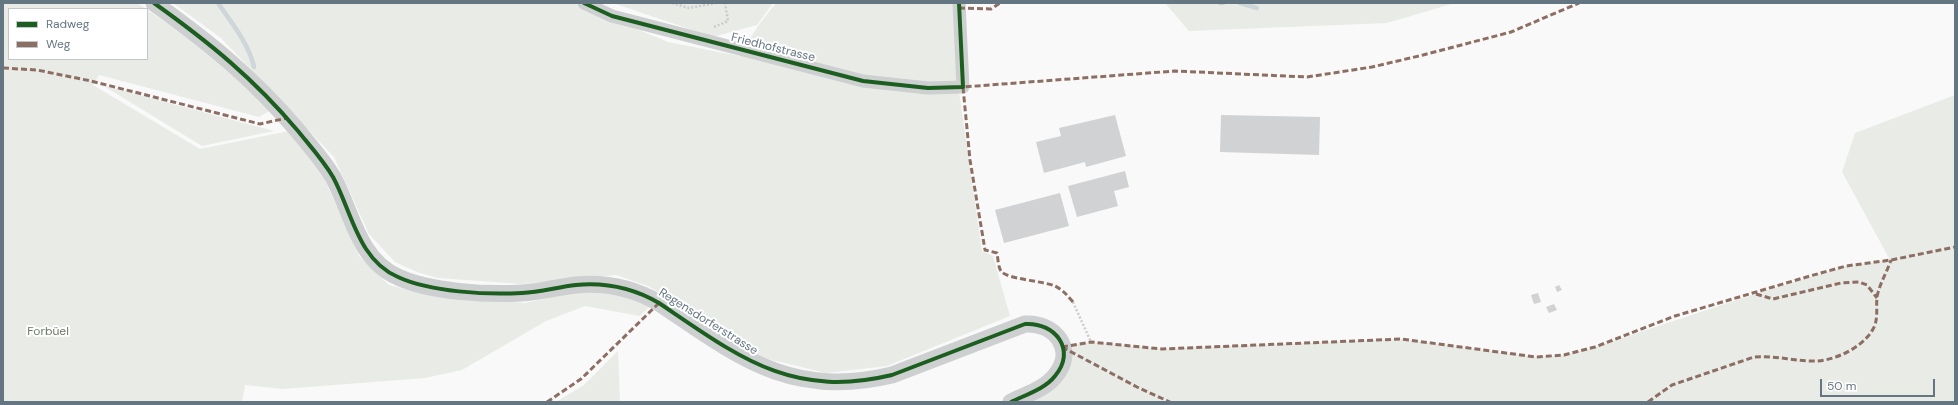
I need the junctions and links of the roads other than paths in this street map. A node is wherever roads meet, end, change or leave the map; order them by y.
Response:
1 (154, 3) edge
2 (584, 3) edge
3 (959, 3) edge
4 (1011, 402) edge

1 - 4 street, Regensdorferstrasse
2 - 3 street, Friedhofstrasse

